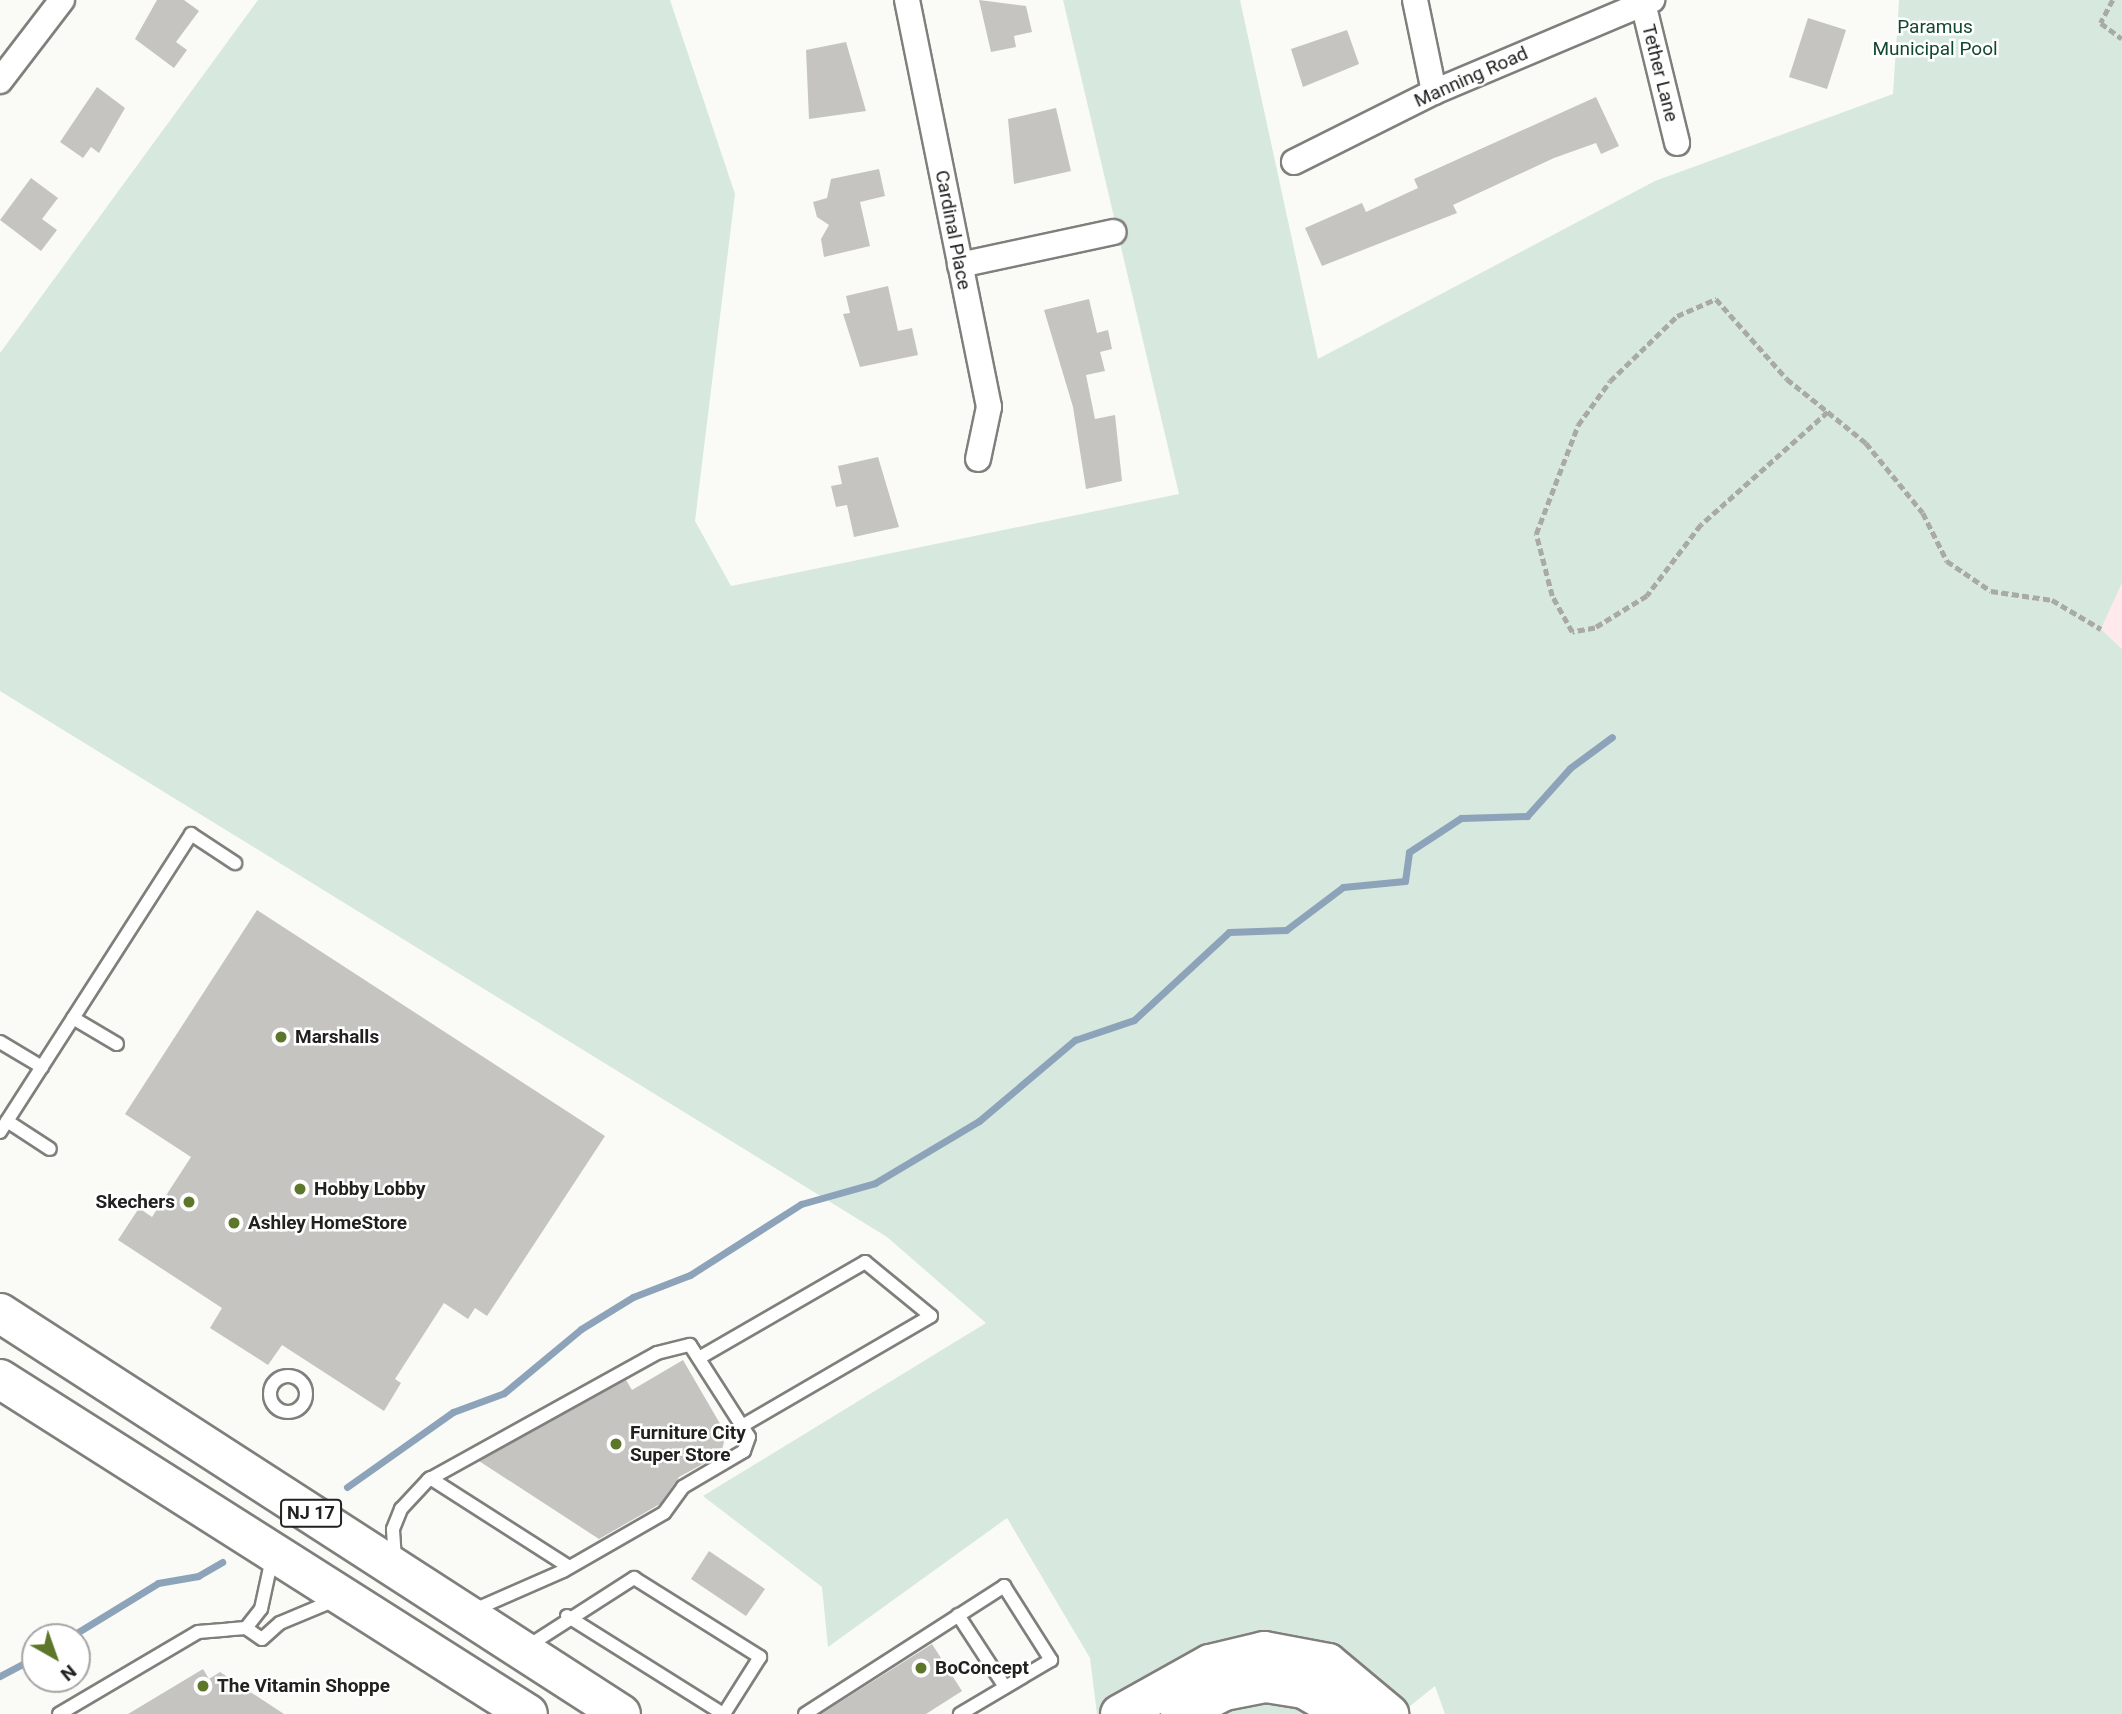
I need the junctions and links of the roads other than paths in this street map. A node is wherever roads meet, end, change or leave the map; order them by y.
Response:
1 (62, 0) edge
2 (907, 0) edge
3 (1415, 0) edge
4 (1648, 1) edge
5 (0, 81) edge
6 (1434, 92) junction
7 (1677, 143) dead end
8 (1294, 162) dead end
9 (1114, 232) dead end
10 (960, 265) junction
11 (978, 459) dead end
12 (235, 863) dead end
13 (73, 1018) junction
14 (0, 1042) edge
15 (117, 1044) dead end
16 (41, 1067) junction
17 (3, 1126) edge
18 (50, 1149) dead end
19 (0, 1313) edge
20 (699, 1358) junction
21 (0, 1379) edge
22 (742, 1426) junction
23 (430, 1479) junction
24 (272, 1554) junction
25 (569, 1567) junction
26 (398, 1570) junction
27 (341, 1598) junction
28 (467, 1614) junction
29 (958, 1615) junction
30 (567, 1616) junction
31 (246, 1628) junction
32 (522, 1650) junction
33 (1005, 1687) junction
34 (506, 1704) edge
35 (1122, 1713) edge
36 (59, 1714) edge
37 (528, 1714) edge
38 (621, 1714) edge
39 (724, 1714) edge
40 (805, 1714) edge
41 (960, 1714) edge
42 (1180, 1714) edge
43 (1348, 1714) edge
44 (1389, 1714) edge

1 - 5 street
2 - 10 street, Cardinal Place
3 - 6 street
4 - 6 street, Manning Road
4 - 7 street, Tether Lane
6 - 8 street, Manning Road
9 - 10 street
10 - 11 street, Cardinal Place
12 - 13 lane
13 - 15 lane
13 - 16 lane
14 - 16 lane
16 - 17 lane
17 - 18 lane
19 - 26 highway, NJ 17
20 - 22 lane
20 - 22 lane
20 - 23 lane
21 - 24 highway, NJ 17
22 - 25 lane
23 - 25 lane
23 - 26 lane
24 - 27 highway, NJ 17
24 - 31 lane
25 - 28 lane
26 - 28 highway, NJ 17
27 - 31 lane
27 - 34 highway, NJ 17
28 - 32 highway, NJ 17
29 - 33 lane
29 - 33 lane
29 - 40 lane
30 - 32 lane
30 - 39 lane
30 - 39 lane
31 - 36 lane
32 - 38 highway, NJ 17
33 - 41 lane
34 - 37 highway, NJ 17
35 - 44 highway
42 - 43 highway

